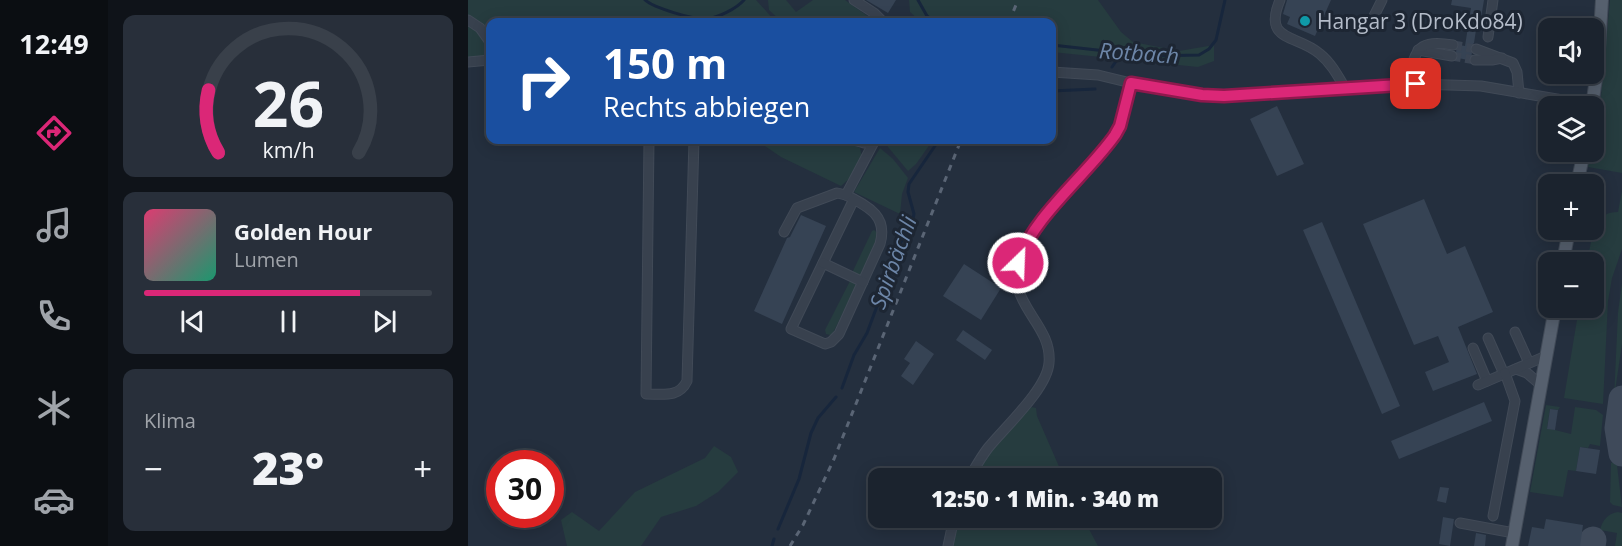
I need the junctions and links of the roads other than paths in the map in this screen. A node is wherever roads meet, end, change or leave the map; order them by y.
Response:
1 (854, 0) edge
2 (1281, 0) edge
3 (1382, 0) edge
4 (1493, 0) edge
5 (1602, 0) edge
6 (879, 18) edge
7 (468, 20) edge
8 (1370, 24) dead end
9 (486, 36) edge
10 (1488, 37) dead end
11 (1453, 45) tunnel mouth
12 (1476, 49) tunnel mouth
13 (1418, 51) junction
14 (1452, 56) tunnel mouth
15 (1502, 58) junction
16 (486, 60) edge
17 (1475, 60) tunnel mouth
18 (468, 62) edge
19 (1056, 72) edge
20 (1131, 83) junction
21 (1407, 84) junction
22 (1346, 88) junction
23 (1519, 93) junction
24 (1538, 96) edge
25 (1593, 96) edge
26 (649, 144) edge
27 (694, 144) edge
28 (875, 144) edge
29 (850, 197) junction
30 (784, 232) dead end
31 (823, 263) junction
32 (863, 282) junction
33 (1553, 318) edge
34 (1515, 333) dead end
35 (1488, 338) dead end
36 (1473, 348) dead end
37 (1546, 356) junction
38 (1529, 363) junction
39 (1516, 369) junction
40 (1504, 374) junction
41 (1487, 381) junction
42 (1478, 385) dead end
43 (1540, 385) junction
44 (975, 468) edge
45 (1493, 516) dead end
46 (1460, 523) dead end
47 (952, 528) edge
48 (1513, 540) edge
49 (948, 546) edge

1 - 6 street
2 - 22 street
3 - 8 street
4 - 10 street
5 - 25 main road
7 - 9 street
11 - 13 street
12 - 15 street
13 - 14 street
13 - 21 street
15 - 17 street
15 - 23 street
16 - 18 street
19 - 20 street
20 - 22 street
20 - 44 street
21 - 22 street
21 - 23 street
23 - 24 street
26 - 27 street
28 - 29 street
29 - 30 street
29 - 31 street
29 - 32 street
31 - 32 street
31 - 32 street
33 - 37 main road
34 - 38 street
35 - 40 street
36 - 41 street
37 - 38 street
37 - 43 main road
38 - 39 street
39 - 40 street
39 - 43 street
40 - 41 street
40 - 45 street
41 - 42 street
43 - 48 main road
46 - 48 street
47 - 49 street

